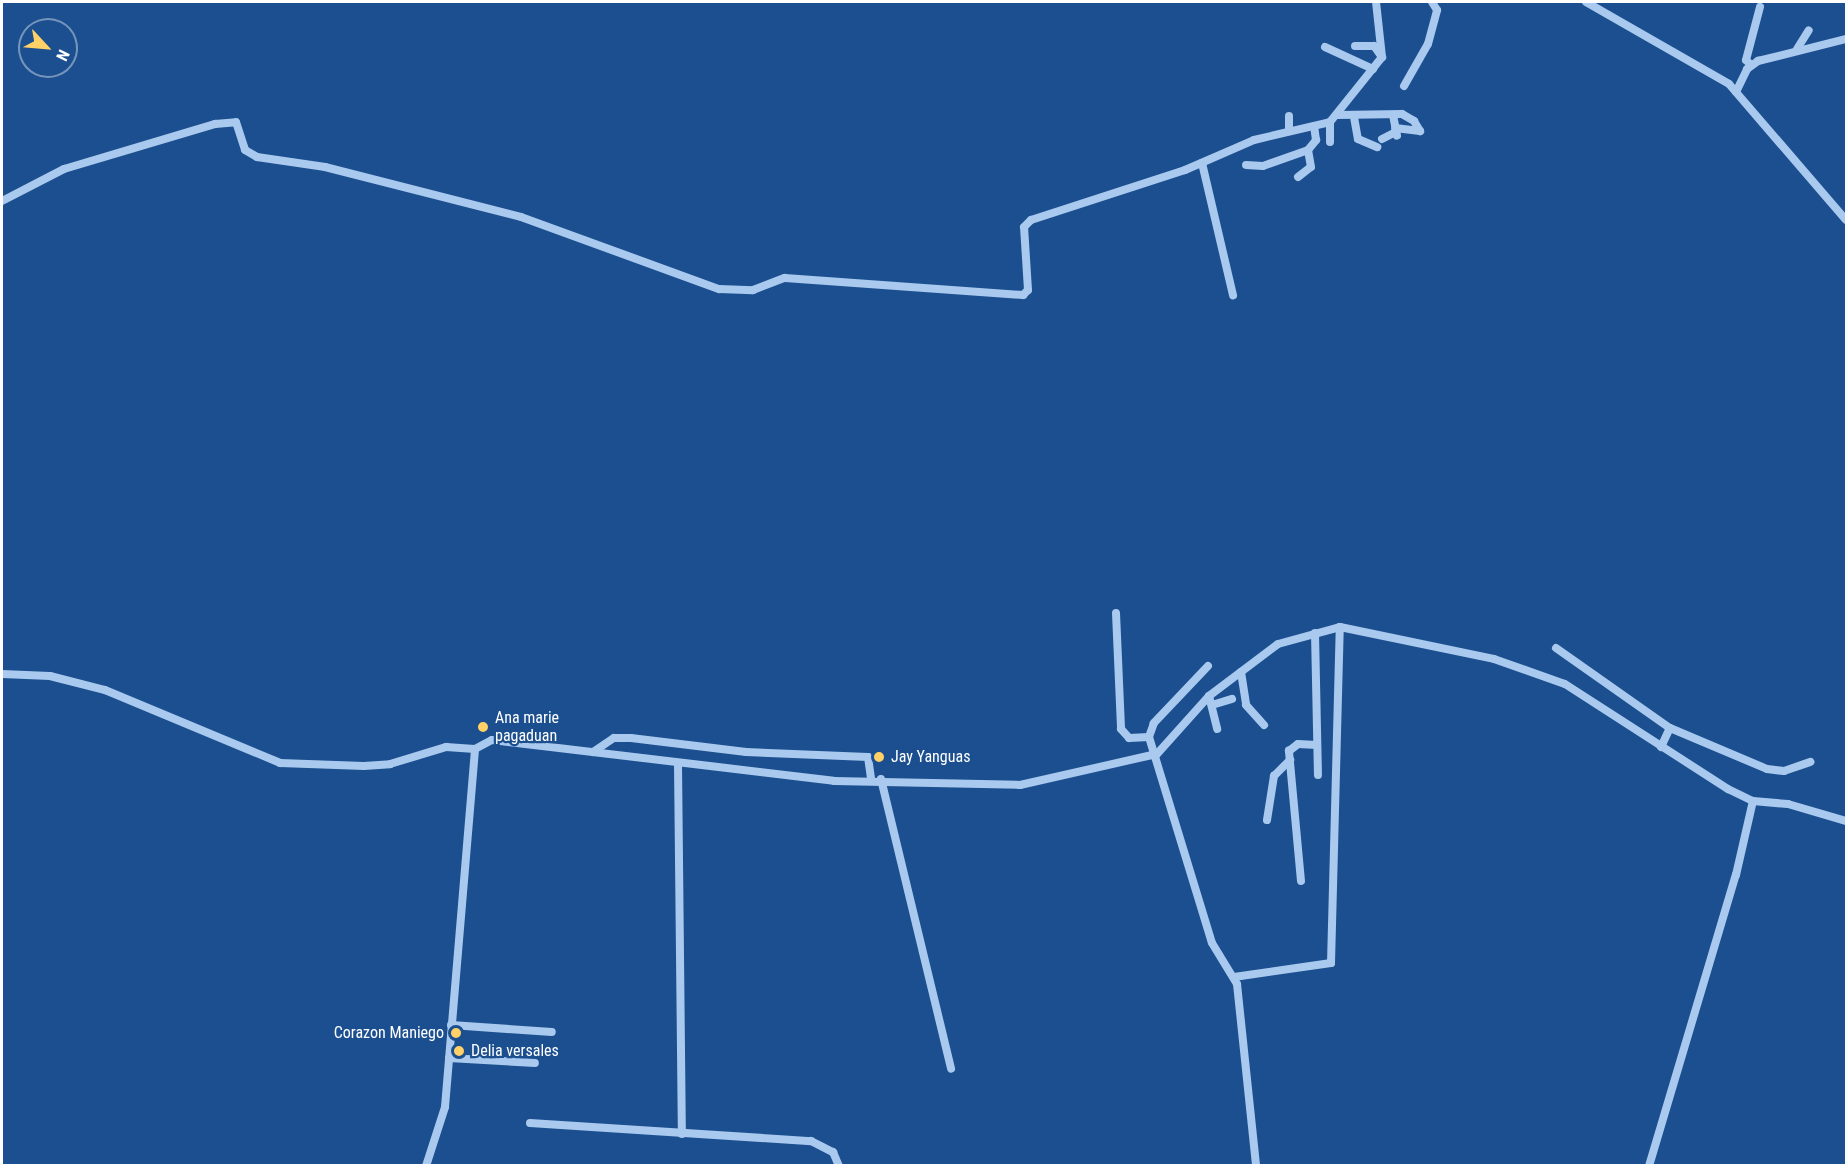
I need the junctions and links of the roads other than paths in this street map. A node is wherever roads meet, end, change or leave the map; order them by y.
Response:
1 (1376, 2) edge
2 (1432, 2) edge
3 (1586, 2) edge
4 (1760, 7) dead end
5 (1809, 30) dead end
6 (1846, 39) edge
7 (1355, 46) dead end
8 (1325, 47) dead end
9 (1797, 48) junction
10 (1382, 57) junction
11 (1751, 66) junction
12 (1373, 69) junction
13 (1404, 87) dead end
14 (1736, 92) junction
15 (1338, 115) junction
16 (1393, 115) junction
17 (1289, 116) dead end
18 (1354, 117) junction
19 (1330, 122) junction
20 (1314, 126) junction
21 (1289, 131) junction
22 (1396, 132) junction
23 (1382, 139) dead end
24 (1330, 142) dead end
25 (1377, 147) dead end
26 (1308, 150) junction
27 (1202, 163) junction
28 (1246, 165) dead end
29 (1298, 177) dead end
30 (2, 201) edge
31 (1846, 220) edge
32 (1233, 295) dead end
33 (1116, 613) dead end
34 (1340, 627) junction
35 (1315, 633) junction
36 (1556, 648) dead end
37 (1208, 666) dead end
38 (1241, 672) junction
39 (2, 674) edge
40 (1232, 699) dead end
41 (1210, 701) junction
42 (1264, 725) dead end
43 (1217, 729) dead end
44 (1670, 729) junction
45 (1149, 737) junction
46 (1317, 745) junction
47 (1662, 746) junction
48 (475, 748) junction
49 (593, 752) junction
50 (1157, 754) junction
51 (1290, 760) junction
52 (1810, 762) dead end
53 (678, 764) junction
54 (1318, 775) dead end
55 (871, 779) junction
56 (881, 779) junction
57 (1753, 801) junction
58 (1267, 820) dead end
59 (1846, 821) edge
60 (1301, 881) dead end
61 (1234, 977) junction
62 (452, 1025) junction
63 (552, 1032) dead end
64 (449, 1058) junction
65 (535, 1063) dead end
66 (951, 1069) dead end
67 (530, 1124) dead end
68 (681, 1134) junction
69 (426, 1166) edge
70 (839, 1166) edge
71 (1256, 1166) edge
72 (1649, 1166) edge

1 - 10 street
2 - 13 street
3 - 14 street
4 - 11 street
5 - 9 street
6 - 9 street
7 - 10 street
8 - 12 street
9 - 11 street
10 - 12 street
11 - 14 street
12 - 15 street
14 - 31 street
15 - 18 street
15 - 19 street
16 - 18 street
16 - 22 street
16 - 22 street
17 - 21 street
18 - 25 street
19 - 20 street
19 - 24 street
20 - 21 street
20 - 26 street
21 - 27 street
22 - 23 street
26 - 28 street
26 - 29 street
27 - 30 street
27 - 32 street
33 - 45 street
34 - 35 street
34 - 47 street
34 - 61 street
35 - 38 street
35 - 46 street
36 - 44 street
37 - 45 street
38 - 41 street
38 - 42 street
39 - 48 street
40 - 41 street
41 - 43 street
41 - 50 street
44 - 47 street
44 - 52 street
45 - 50 street
46 - 51 street
46 - 54 street
47 - 57 street
48 - 49 street
48 - 62 street
49 - 53 street
49 - 55 street
50 - 56 street
50 - 61 street
51 - 58 street
51 - 60 street
53 - 55 street
53 - 68 street
55 - 56 street
56 - 66 street
57 - 59 street
57 - 72 street
61 - 71 street
62 - 63 street
62 - 64 street
64 - 65 street
64 - 69 street
67 - 68 street
68 - 70 street

